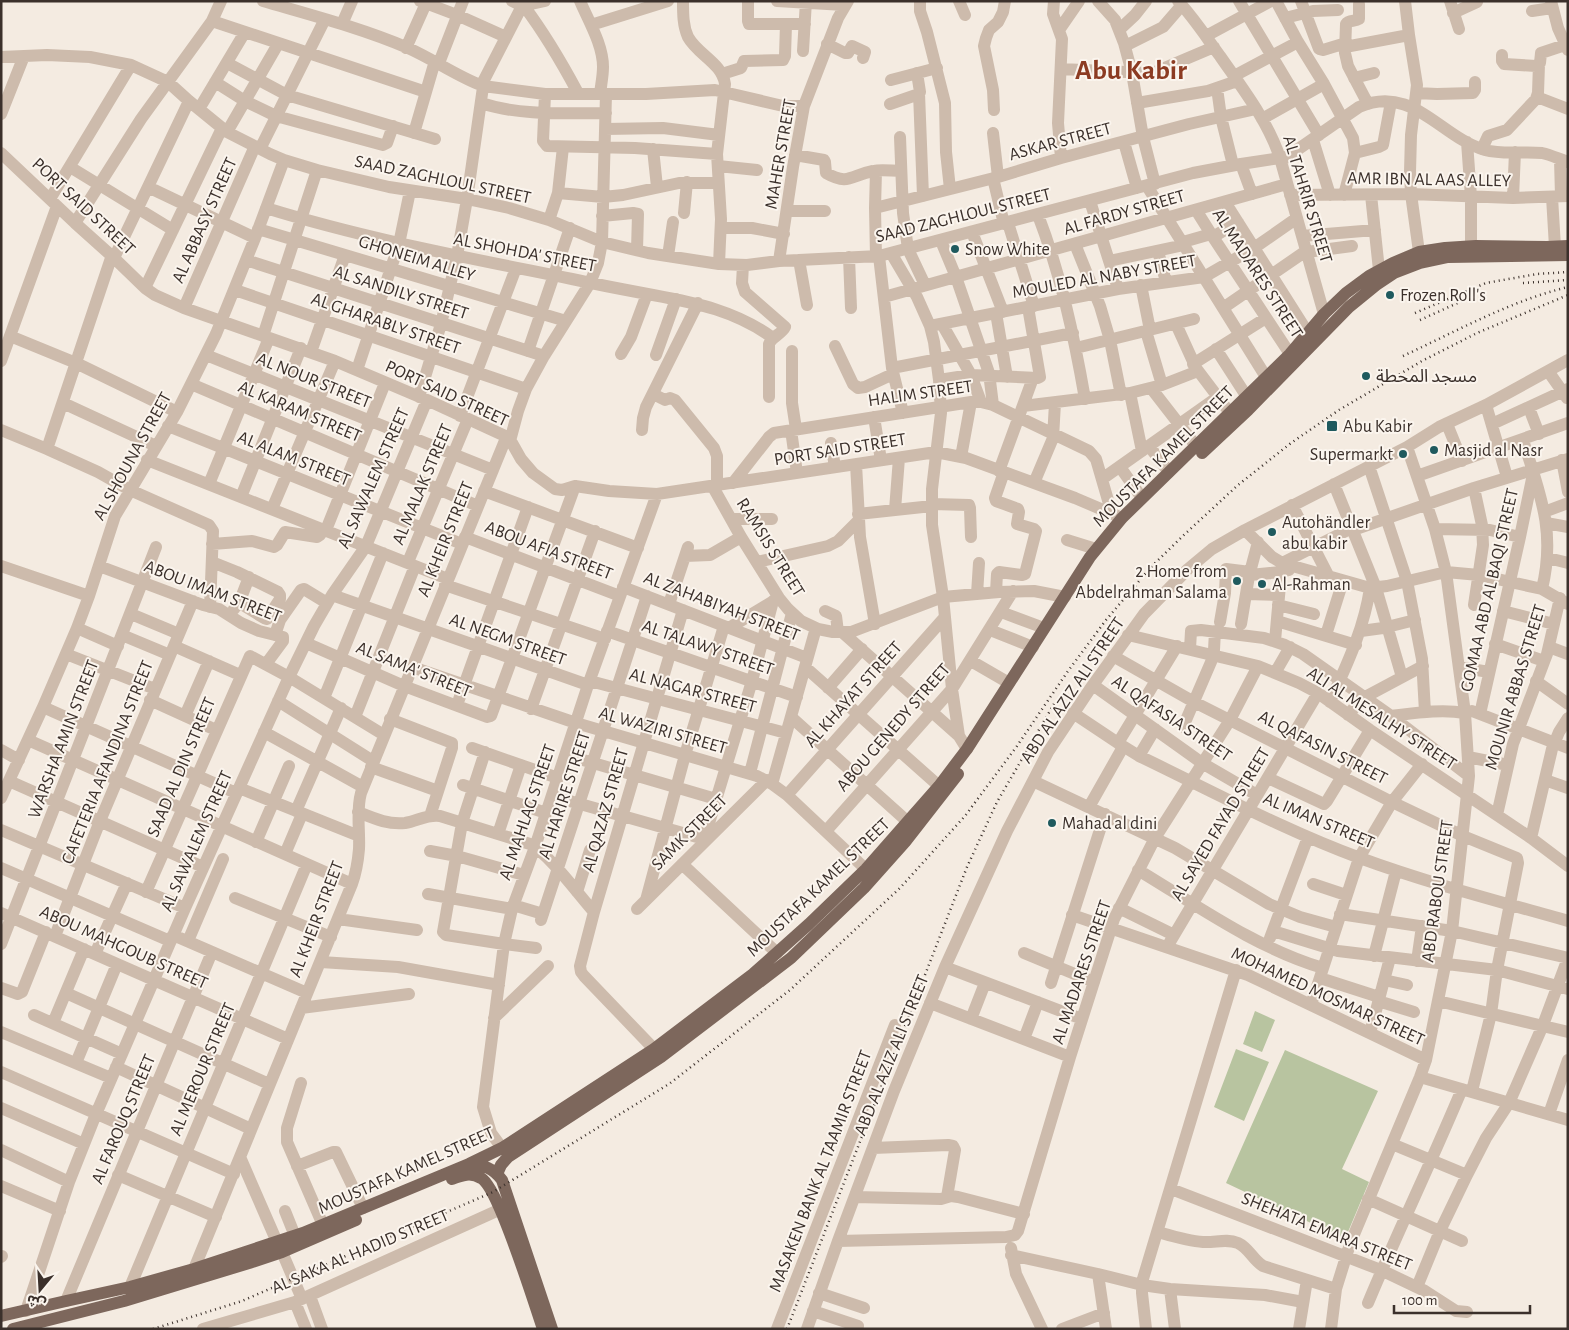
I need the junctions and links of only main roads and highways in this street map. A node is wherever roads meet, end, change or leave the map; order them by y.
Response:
1 (1562, 246) edge
2 (1568, 255) edge
3 (870, 873) junction
4 (467, 1169) junction
5 (498, 1174) junction
6 (279, 1247) junction
7 (1, 1316) edge
8 (12, 1329) edge
9 (543, 1329) edge
10 (552, 1329) edge

1 - 3 main road, MOUSTAFA KAMEL STREET
2 - 3 main road, MOUSTAFA KAMEL STREET
3 - 4 main road, MOUSTAFA KAMEL STREET
3 - 5 main road, MOUSTAFA KAMEL STREET
4 - 5 main road
4 - 6 main road, MOUSTAFA KAMEL STREET
4 - 6 main road, MOUSTAFA KAMEL STREET
4 - 9 main road
5 - 10 main road
6 - 7 main road, MOUSTAFA KAMEL STREET
6 - 8 main road, MOUSTAFA KAMEL STREET

